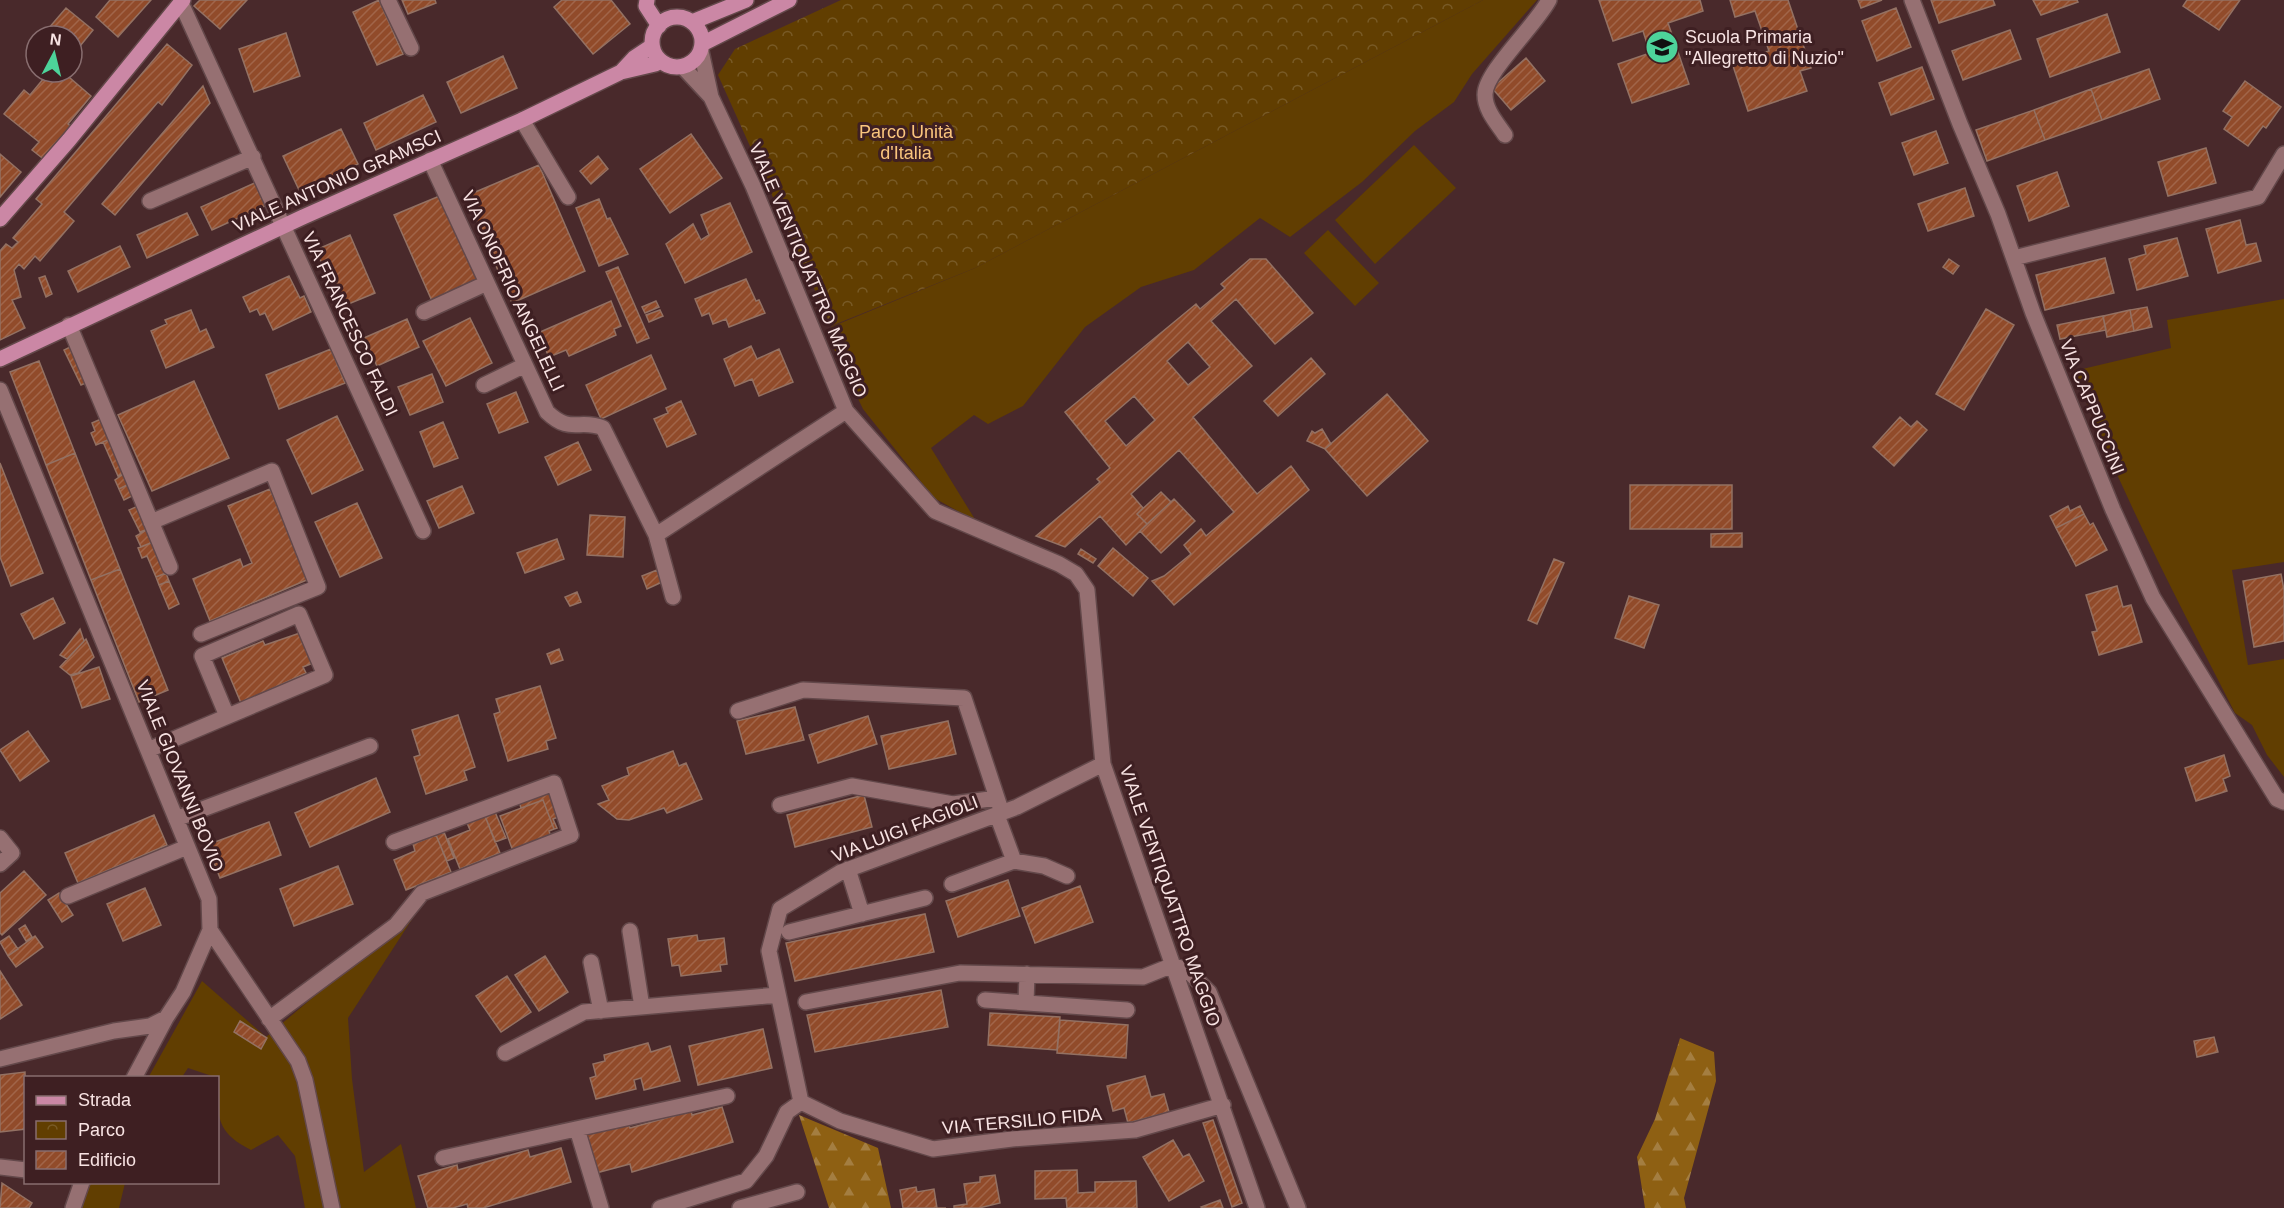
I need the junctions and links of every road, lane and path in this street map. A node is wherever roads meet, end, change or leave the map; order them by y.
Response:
1 (388, 0) edge
2 (647, 0) edge
3 (746, 0) edge
4 (789, 0) edge
5 (1549, 0) edge
6 (1912, 0) edge
7 (182, 1) edge
8 (692, 22) junction
9 (664, 23) junction
10 (652, 46) junction
11 (701, 47) junction
12 (411, 48) dead end
13 (660, 61) junction
14 (683, 67) junction
15 (621, 72) junction
16 (711, 97) junction
17 (522, 120) junction
18 (1505, 135) dead end
19 (2284, 154) edge
20 (253, 157) junction
21 (430, 160) junction
22 (568, 196) dead end
23 (150, 201) dead end
24 (0, 219) edge
25 (284, 225) junction
26 (2014, 258) junction
27 (487, 283) junction
28 (424, 312) dead end
29 (69, 325) junction
30 (0, 359) edge
31 (525, 365) junction
32 (484, 385) dead end
33 (0, 390) edge
34 (846, 411) junction
35 (151, 522) junction
36 (423, 531) dead end
37 (656, 535) junction
38 (170, 567) dead end
39 (673, 597) dead end
40 (201, 634) dead end
41 (738, 711) dead end
42 (228, 717) junction
43 (370, 746) dead end
44 (148, 750) junction
45 (1102, 764) junction
46 (997, 798) junction
47 (2284, 802) edge
48 (780, 805) dead end
49 (1000, 814) junction
50 (176, 819) junction
51 (0, 838) edge
52 (394, 842) dead end
53 (187, 847) junction
54 (1014, 861) junction
55 (0, 864) edge
56 (848, 869) junction
57 (1067, 876) dead end
58 (952, 885) dead end
59 (68, 896) dead end
60 (925, 898) dead end
61 (862, 914) junction
62 (210, 930) junction
63 (630, 931) dead end
64 (789, 932) dead end
65 (591, 962) dead end
66 (1173, 965) junction
67 (1028, 974) junction
68 (778, 995) junction
69 (985, 1000) dead end
70 (806, 1002) dead end
71 (1026, 1003) junction
72 (642, 1006) junction
73 (1127, 1010) dead end
74 (601, 1011) junction
75 (166, 1018) junction
76 (269, 1019) junction
77 (505, 1053) dead end
78 (0, 1059) edge
79 (135, 1076) edge
80 (727, 1096) dead end
81 (801, 1102) junction
82 (1223, 1105) junction
83 (578, 1129) junction
84 (443, 1158) dead end
85 (0, 1167) edge
86 (24, 1170) edge
87 (81, 1184) edge
88 (797, 1192) dead end
89 (74, 1208) edge
90 (332, 1208) edge
91 (601, 1208) edge
92 (662, 1208) edge
93 (740, 1208) edge
94 (1257, 1208) edge
95 (1298, 1208) edge

1 - 12 street
2 - 9 main road
3 - 8 main road
4 - 11 main road
5 - 18 street
6 - 26 street, VIA CAPPUCCINI
7 - 20 street, VIA FRANCESCO FALDI
7 - 24 main road
8 - 9 main road
8 - 11 main road
9 - 10 main road
10 - 13 main road
10 - 15 main road, VIALE ANTONIO GRAMSCI
11 - 14 main road
11 - 16 street, VIALE VENTIQUATTRO MAGGIO
13 - 14 main road
13 - 15 main road, VIALE ANTONIO GRAMSCI
14 - 16 street, VIALE VENTIQUATTRO MAGGIO
15 - 17 main road, VIALE ANTONIO GRAMSCI
16 - 34 street, VIALE VENTIQUATTRO MAGGIO
17 - 21 main road, VIALE ANTONIO GRAMSCI
17 - 22 street
19 - 26 street
20 - 23 street
20 - 25 street, VIA FRANCESCO FALDI
21 - 25 main road, VIALE ANTONIO GRAMSCI
21 - 27 street, VIA ONOFRIO ANGELELLI
25 - 29 main road, VIALE ANTONIO GRAMSCI
25 - 36 street, VIA FRANCESCO FALDI
26 - 47 street, VIA CAPPUCCINI
27 - 28 street
27 - 31 street, VIA ONOFRIO ANGELELLI
29 - 30 main road, VIALE ANTONIO GRAMSCI
29 - 35 street
31 - 32 street
31 - 37 street, VIA ONOFRIO ANGELELLI
33 - 44 street, VIALE GIOVANNI BOVIO
34 - 37 street
34 - 45 street, VIALE VENTIQUATTRO MAGGIO
35 - 38 street
35 - 40 street
37 - 39 street, VIA ONOFRIO ANGELELLI
41 - 46 street
42 - 42 street
42 - 44 street
43 - 50 street
44 - 50 street, VIALE GIOVANNI BOVIO
45 - 49 street, VIA LUIGI FAGIOLI
45 - 66 street, VIALE VENTIQUATTRO MAGGIO
46 - 48 street
46 - 49 street
49 - 54 street, VIA LUIGI FAGIOLI
49 - 56 street, VIA LUIGI FAGIOLI
50 - 53 street, VIALE GIOVANNI BOVIO
51 - 55 street
52 - 76 street
53 - 59 street
53 - 62 street, VIALE GIOVANNI BOVIO
54 - 57 street
54 - 58 street
56 - 61 street
56 - 68 street, VIA LUIGI FAGIOLI
60 - 61 street
61 - 64 street
62 - 75 street, VIALE GIOVANNI BOVIO
62 - 76 street
63 - 72 street
65 - 74 street
66 - 67 street
66 - 82 street, VIALE VENTIQUATTRO MAGGIO
66 - 95 street
67 - 70 street
67 - 71 street
68 - 72 street
68 - 81 street, VIA LUIGI FAGIOLI
69 - 71 street
71 - 73 street
72 - 74 street
74 - 77 street
75 - 78 street
75 - 79 street, VIALE GIOVANNI BOVIO
76 - 90 street
80 - 83 street
81 - 82 street, VIA TERSILIO FIDA
81 - 92 street
82 - 94 street, VIALE VENTIQUATTRO MAGGIO
83 - 84 street
83 - 91 street
85 - 86 street
87 - 89 street
88 - 93 street

